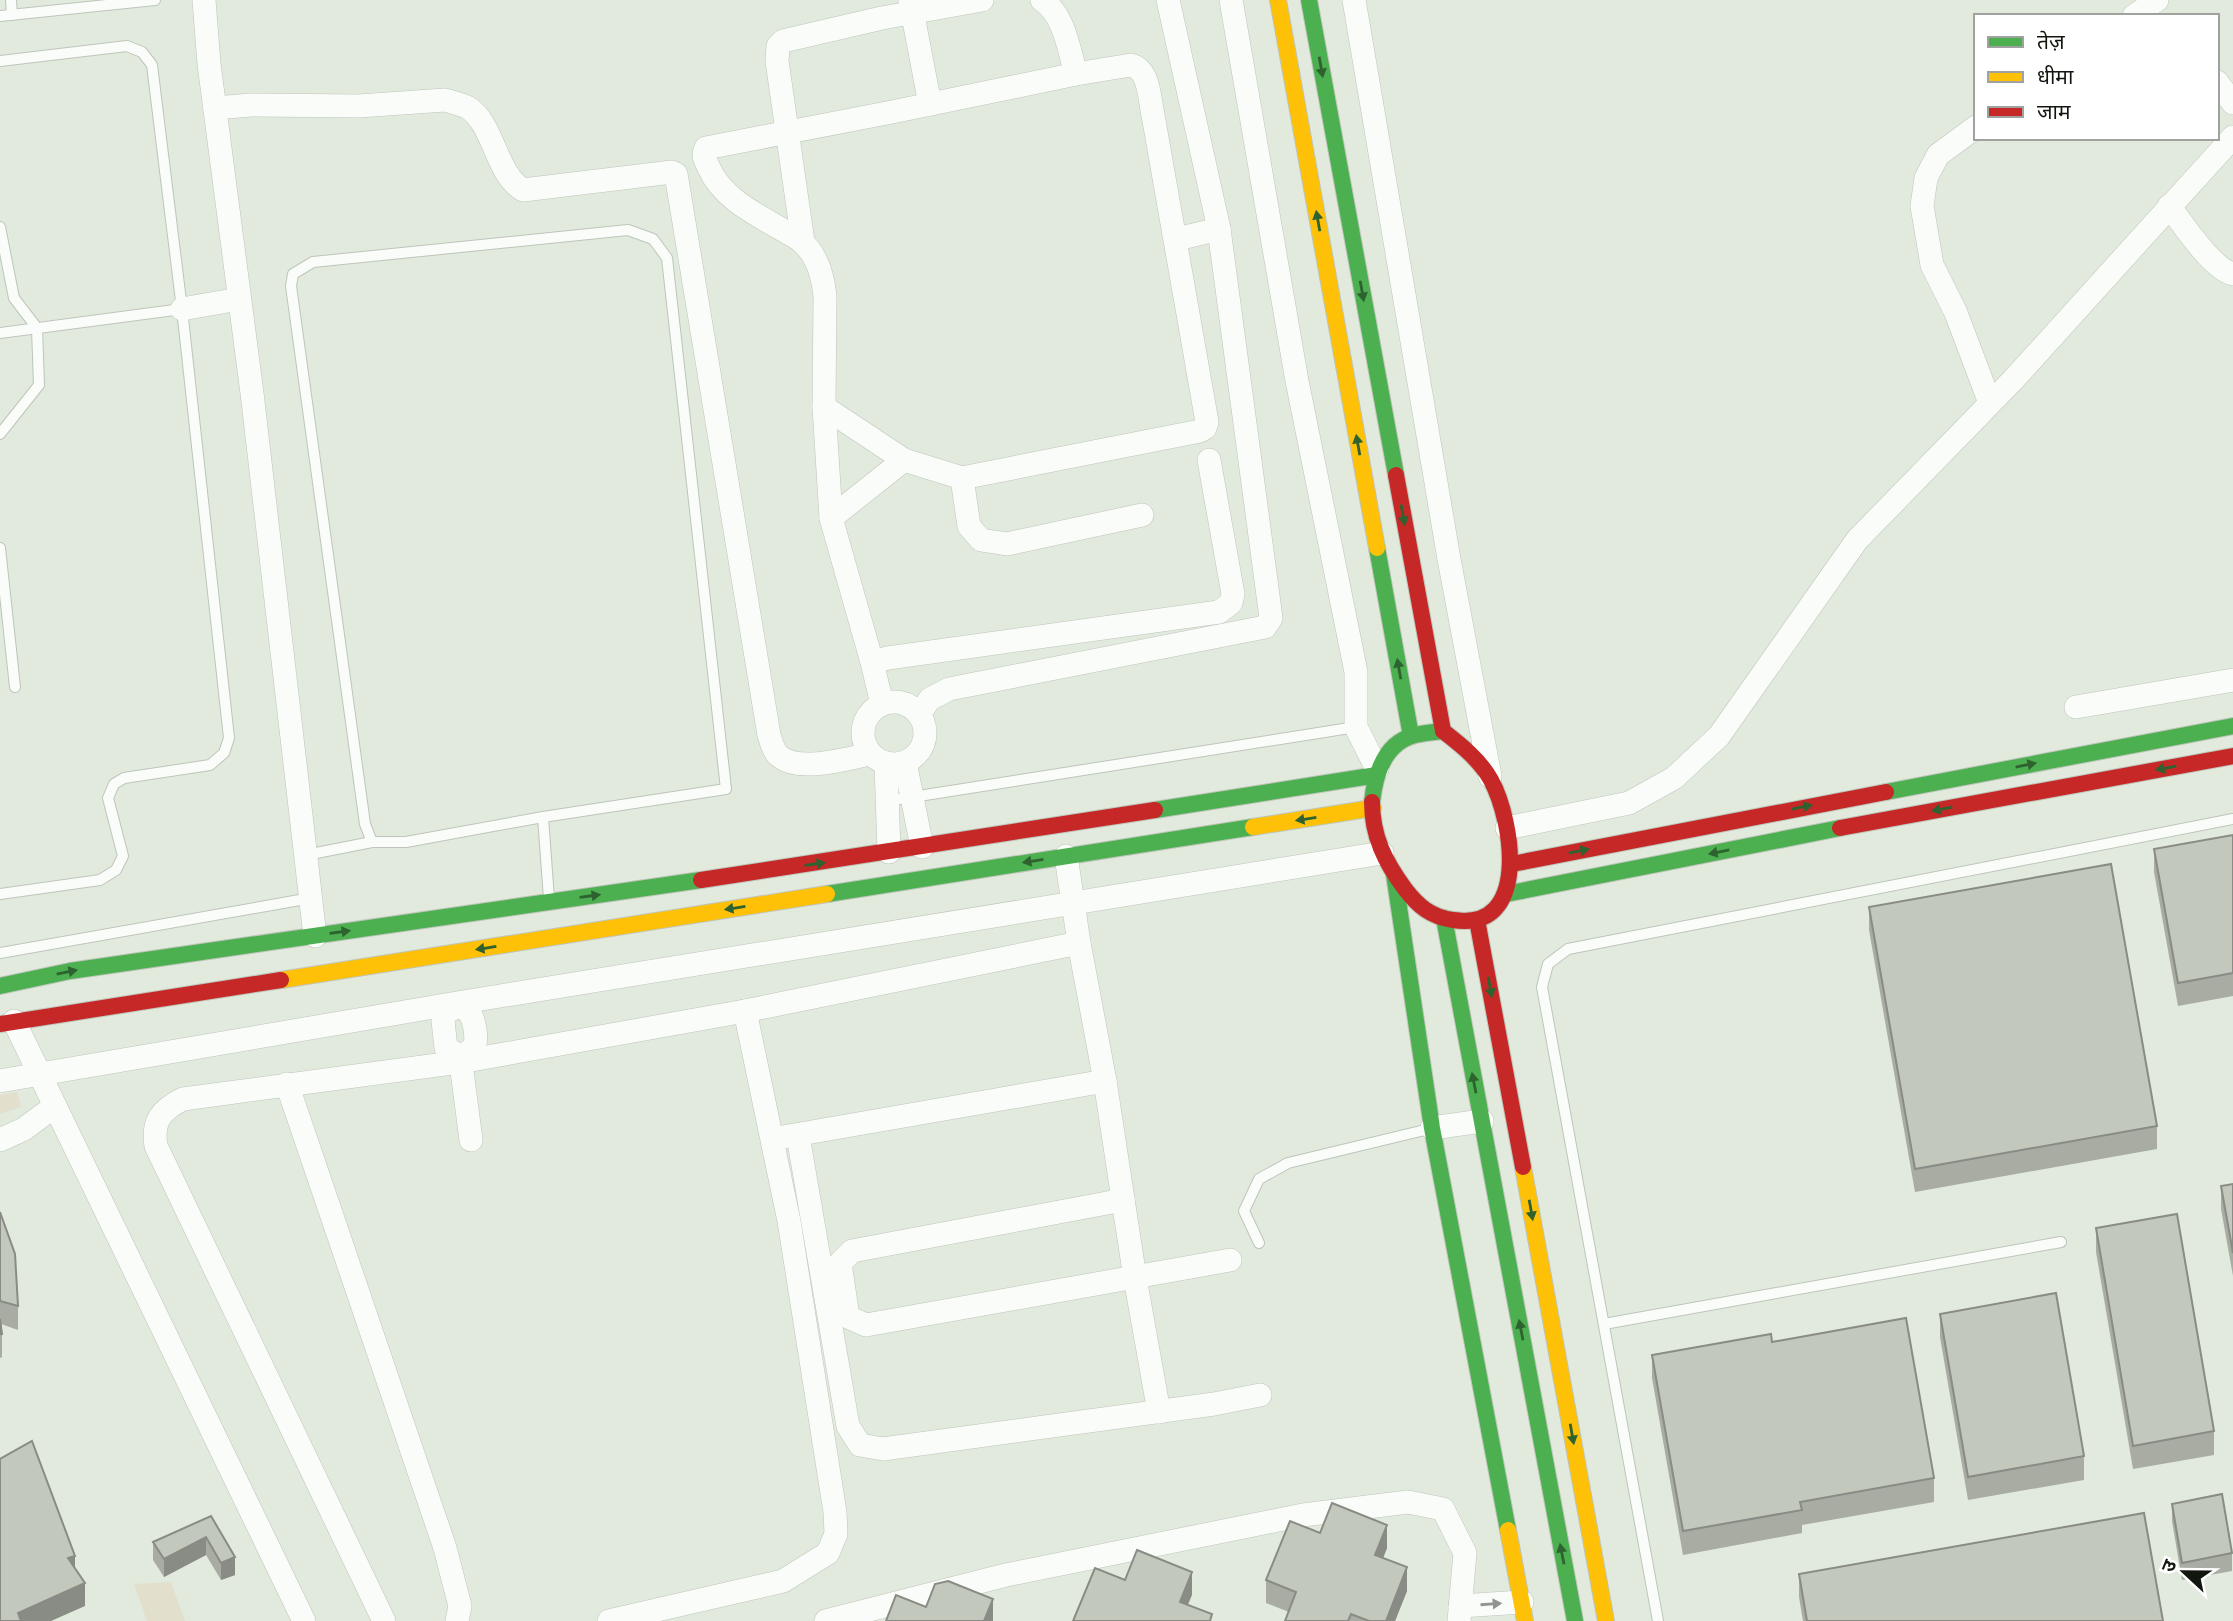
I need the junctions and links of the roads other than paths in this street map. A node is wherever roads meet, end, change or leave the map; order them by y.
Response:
1 (11, 0) edge
2 (155, 0) edge
3 (204, 0) edge
4 (982, 0) edge
5 (1042, 0) edge
6 (1168, 0) edge
7 (1231, 0) edge
8 (1278, 0) edge
9 (1309, 0) edge
10 (1354, 0) edge
11 (2157, 0) edge
12 (911, 6) edge
13 (2137, 14) edge
14 (6, 16) edge
15 (0, 61) edge
16 (1076, 74) junction
17 (2219, 85) edge
18 (2233, 103) edge
19 (930, 104) junction
20 (215, 108) junction
21 (1974, 128) edge
22 (788, 131) junction
23 (2233, 137) edge
24 (711, 172) junction
25 (679, 182) junction
26 (2169, 206) junction
27 (0, 227) edge
28 (1219, 229) junction
29 (1177, 239) junction
30 (803, 242) junction
31 (2233, 274) edge
32 (239, 299) junction
33 (182, 309) junction
34 (37, 328) junction
35 (0, 333) edge
36 (1990, 403) junction
37 (824, 407) junction
38 (0, 434) edge
39 (904, 460) junction
40 (1209, 460) dead end
41 (962, 478) junction
42 (1142, 515) dead end
43 (831, 518) junction
44 (0, 548) edge
45 (872, 663) junction
46 (2233, 680) edge
47 (15, 687) dead end
48 (882, 704) junction
49 (2076, 707) dead end
50 (919, 714) junction
51 (2233, 726) edge
52 (1356, 727) junction
53 (1443, 731) junction
54 (1411, 736) junction
55 (2233, 756) edge
56 (888, 760) junction
57 (1377, 772) junction
58 (1491, 779) junction
59 (912, 798) junction
60 (887, 802) junction
61 (1373, 808) junction
62 (543, 817) junction
63 (2233, 820) edge
64 (1507, 828) junction
65 (372, 842) junction
66 (922, 847) junction
67 (888, 852) junction
68 (1382, 853) junction
69 (306, 855) junction
70 (1066, 856) junction
71 (1512, 864) junction
72 (1394, 874) junction
73 (0, 894) edge
74 (1506, 894) junction
75 (311, 898) junction
76 (549, 902) junction
77 (1073, 902) junction
78 (1444, 918) junction
79 (1477, 920) junction
80 (517, 925) junction
81 (315, 936) junction
82 (1079, 943) junction
83 (0, 953) edge
84 (0, 986) edge
85 (457, 1005) junction
86 (745, 1011) junction
87 (7, 1023) edge
88 (460, 1059) junction
89 (39, 1075) junction
90 (0, 1080) edge
91 (1105, 1081) junction
92 (287, 1084) junction
93 (55, 1106) junction
94 (1482, 1121) junction
95 (1432, 1128) junction
96 (798, 1136) junction
97 (773, 1138) junction
98 (0, 1140) edge
99 (471, 1140) dead end
100 (1123, 1200) junction
101 (2061, 1242) dead end
102 (1259, 1243) dead end
103 (1230, 1260) dead end
104 (1135, 1278) junction
105 (1604, 1324) junction
106 (1260, 1395) dead end
107 (1159, 1412) junction
108 (1524, 1612) edge
109 (1460, 1614) edge
110 (304, 1621) edge
111 (384, 1621) edge
112 (457, 1621) edge
113 (609, 1621) edge
114 (826, 1621) edge
115 (1575, 1621) edge
116 (1606, 1621) edge
117 (1658, 1621) edge

1 - 14 lane
2 - 14 lane
3 - 20 street
4 - 12 street
5 - 16 street
6 - 28 street
7 - 52 street
54 -> 8 street
9 -> 53 street
10 - 58 street
11 - 13 street
12 - 19 street
12 - 22 street
15 - 33 lane
16 - 19 street
16 - 29 street
17 - 18 street
19 - 22 street
20 - 25 street
20 - 32 street
21 - 36 street
22 - 24 street
22 - 30 street
23 - 26 street
24 - 25 street
24 - 30 street
25 - 56 street
26 - 31 street
26 - 36 street
27 - 34 lane
28 - 29 street
28 - 50 street
29 - 41 street
30 - 37 street
32 - 33 street
32 - 69 street
33 - 34 lane
33 - 73 lane
34 - 35 lane
34 - 38 lane
36 - 64 street
37 - 39 street
37 - 43 street
39 - 41 street
39 - 43 street
40 - 45 street
41 - 42 street
43 - 45 street
44 - 47 lane
45 - 48 street
46 - 49 street
48 - 50 street
48 - 56 street
50 - 56 street
71 -> 51 street
52 - 57 street
52 - 59 lane
53 - 54 street
53 - 58 street
54 - 57 street
55 -> 74 street
56 - 59 street
56 - 60 street
57 - 61 street
57 - 66 street
58 - 64 street
59 - 60 lane
59 - 66 street
60 - 67 street
61 - 68 street
61 -> 70 street
62 - 65 lane
62 - 65 lane
62 - 76 lane
63 - 105 lane
64 - 71 street
65 - 69 lane
66 - 67 street
76 -> 67 street
68 - 72 street
68 - 77 street
69 - 75 street
70 - 77 street
70 -> 80 street
71 - 74 street
72 - 78 street
72 - 95 street
74 - 79 street
75 - 81 street
75 - 83 lane
76 - 80 street
77 - 82 street
77 - 85 street
78 - 79 street
94 -> 78 street
79 -> 116 street
81 -> 80 street
80 -> 87 street
84 -> 81 street
82 - 86 street
82 - 91 street
85 - 88 street
85 - 89 street
86 - 88 street
86 - 97 street
87 - 89 street
88 - 92 street
88 - 99 street
89 - 90 street
89 - 93 street
91 - 96 street
91 - 100 street
92 - 111 street
92 - 112 street
93 - 98 street
93 - 110 street
94 - 95 street
115 -> 94 street
95 - 102 lane
95 - 108 street
96 - 97 street
96 - 107 street
97 - 113 street
100 - 104 street
100 - 104 street
101 - 105 lane
103 - 104 street
104 - 107 street
105 - 117 lane
106 - 107 street
109 -> 108 street
109 - 114 street

